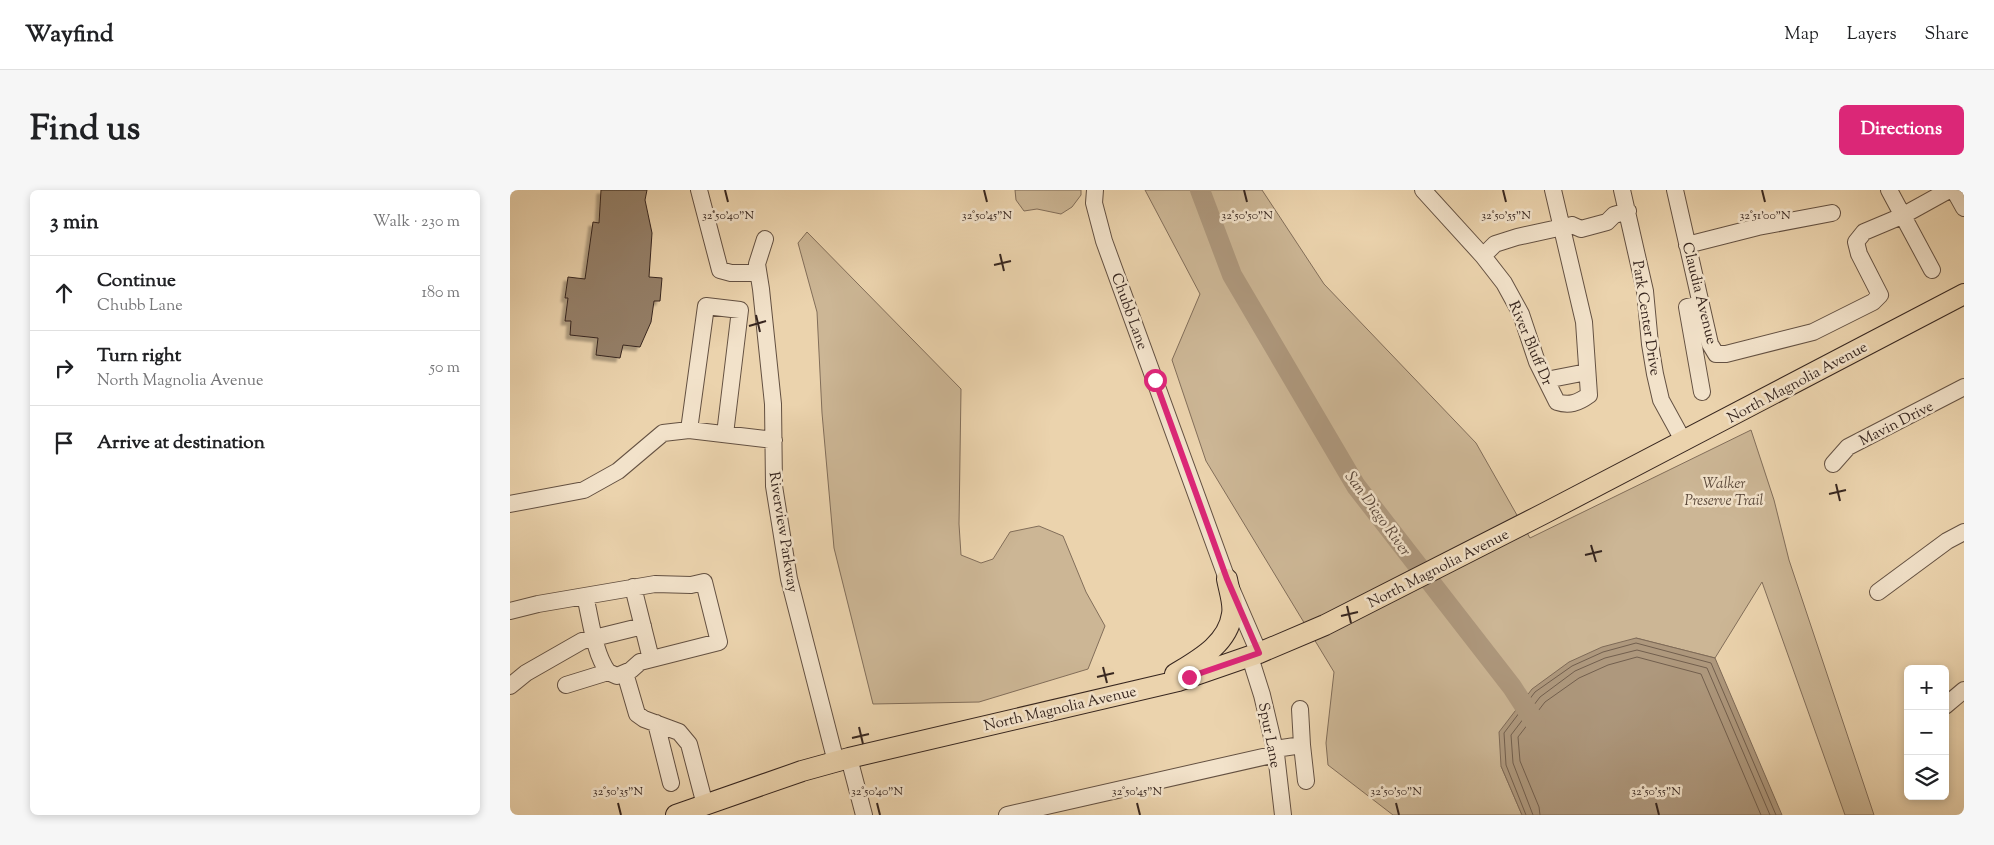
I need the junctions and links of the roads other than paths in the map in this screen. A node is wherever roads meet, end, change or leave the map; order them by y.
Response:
1 (699, 190) edge
2 (1094, 190) edge
3 (1423, 190) edge
4 (1553, 190) edge
5 (1622, 190) edge
6 (1675, 190) edge
7 (1890, 190) edge
8 (1949, 190) edge
9 (1954, 190) edge
10 (1964, 208) edge
11 (1832, 212) dead end
12 (1621, 213) junction
13 (1902, 216) junction
14 (1567, 226) junction
15 (765, 239) dead end
16 (1687, 245) junction
17 (1483, 256) junction
18 (1932, 270) dead end
19 (758, 272) junction
20 (1964, 294) edge
21 (1701, 304) junction
22 (1587, 372) junction
23 (1546, 380) junction
24 (1964, 387) edge
25 (1702, 392) dead end
26 (689, 430) junction
27 (725, 434) junction
28 (774, 440) junction
29 (1684, 442) junction
30 (1833, 464) dead end
31 (510, 504) edge
32 (1964, 532) edge
33 (1227, 579) junction
34 (634, 587) junction
35 (1878, 592) dead end
36 (585, 596) junction
37 (510, 610) edge
38 (643, 626) junction
39 (595, 637) junction
40 (1254, 655) junction
41 (651, 660) junction
42 (608, 672) junction
43 (625, 673) junction
44 (566, 685) dead end
45 (510, 686) edge
46 (1154, 687) junction
47 (1964, 690) edge
48 (1949, 703) edge
49 (1300, 709) dead end
50 (656, 724) junction
51 (1302, 745) junction
52 (1275, 752) junction
53 (842, 760) junction
54 (1306, 781) dead end
55 (671, 783) dead end
56 (705, 805) junction
57 (676, 815) edge
58 (864, 815) edge
59 (1007, 815) edge
60 (1283, 815) edge

1 - 19 street
2 - 33 street, Chubb Lane
3 - 17 street, River Bluff Dr
4 - 14 street
5 - 12 street, Park Center Drive
6 - 16 street, Claudia Avenue
7 - 13 street
8 - 13 street, Claudia Avenue
9 - 10 street
11 - 16 street
12 - 14 street
12 - 29 street, Park Center Drive
13 - 18 street
13 - 21 street, Claudia Avenue
14 - 17 street
14 - 22 street
15 - 19 street, Riverview Parkway
16 - 21 street, Claudia Avenue
17 - 23 street, River Bluff Dr
19 - 28 street, Riverview Parkway
20 - 29 main road, North Magnolia Avenue
21 - 25 street
22 - 23 street
22 - 23 street, River Bluff Dr
24 - 30 street, Mavin Drive
26 - 27 street
26 - 27 street
26 - 31 street
27 - 28 street
28 - 53 street, Riverview Parkway
29 - 40 main road, North Magnolia Avenue
32 - 35 street
33 - 40 street, Chubb Lane
33 - 46 main road
34 - 36 street
34 - 38 street
34 - 41 street
36 - 37 street
36 - 39 street
38 - 39 street
38 - 41 street
39 - 42 street
39 - 45 street
40 - 46 main road, North Magnolia Avenue
40 - 52 street, Spur Lane
41 - 43 street
42 - 43 street
42 - 44 street
43 - 50 street
46 - 53 main road, North Magnolia Avenue
47 - 48 street
49 - 51 street
50 - 55 street
50 - 56 street
51 - 52 street
51 - 54 street
52 - 59 street
52 - 60 street, Spur Lane
53 - 56 main road, North Magnolia Avenue
53 - 58 street, Riverview Parkway
56 - 57 main road, North Magnolia Avenue

